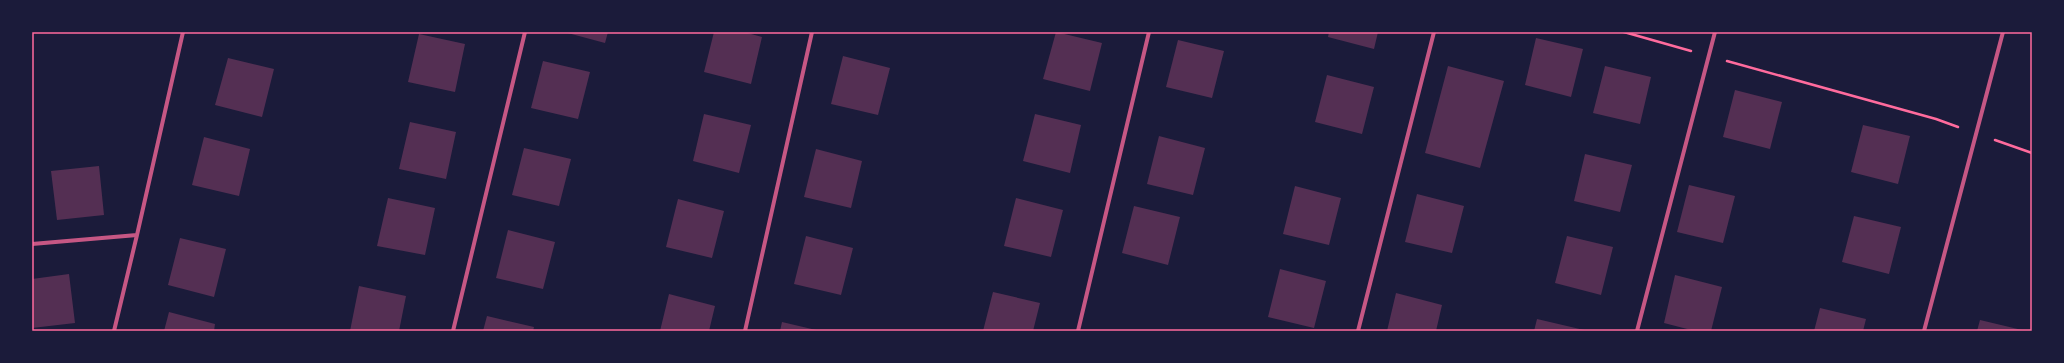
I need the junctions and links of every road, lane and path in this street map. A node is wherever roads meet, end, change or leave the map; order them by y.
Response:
1 (183, 32) edge
2 (525, 32) edge
3 (812, 32) edge
4 (1149, 32) edge
5 (1434, 32) edge
6 (1624, 32) edge
7 (1715, 32) edge
8 (2003, 32) edge
9 (1708, 56) junction
10 (1976, 134) junction
11 (2032, 153) edge
12 (137, 235) junction
13 (32, 244) edge
14 (114, 331) edge
15 (452, 331) edge
16 (745, 331) edge
17 (1078, 331) edge
18 (1358, 331) edge
19 (1636, 331) edge
20 (1924, 331) edge

1 - 12 street
2 - 15 street
3 - 16 street
4 - 17 street
5 - 18 street
6 - 9 path
7 - 9 street
8 - 10 street
9 - 10 path
9 - 19 street
10 - 11 path
10 - 20 street
12 - 13 street
12 - 14 street

